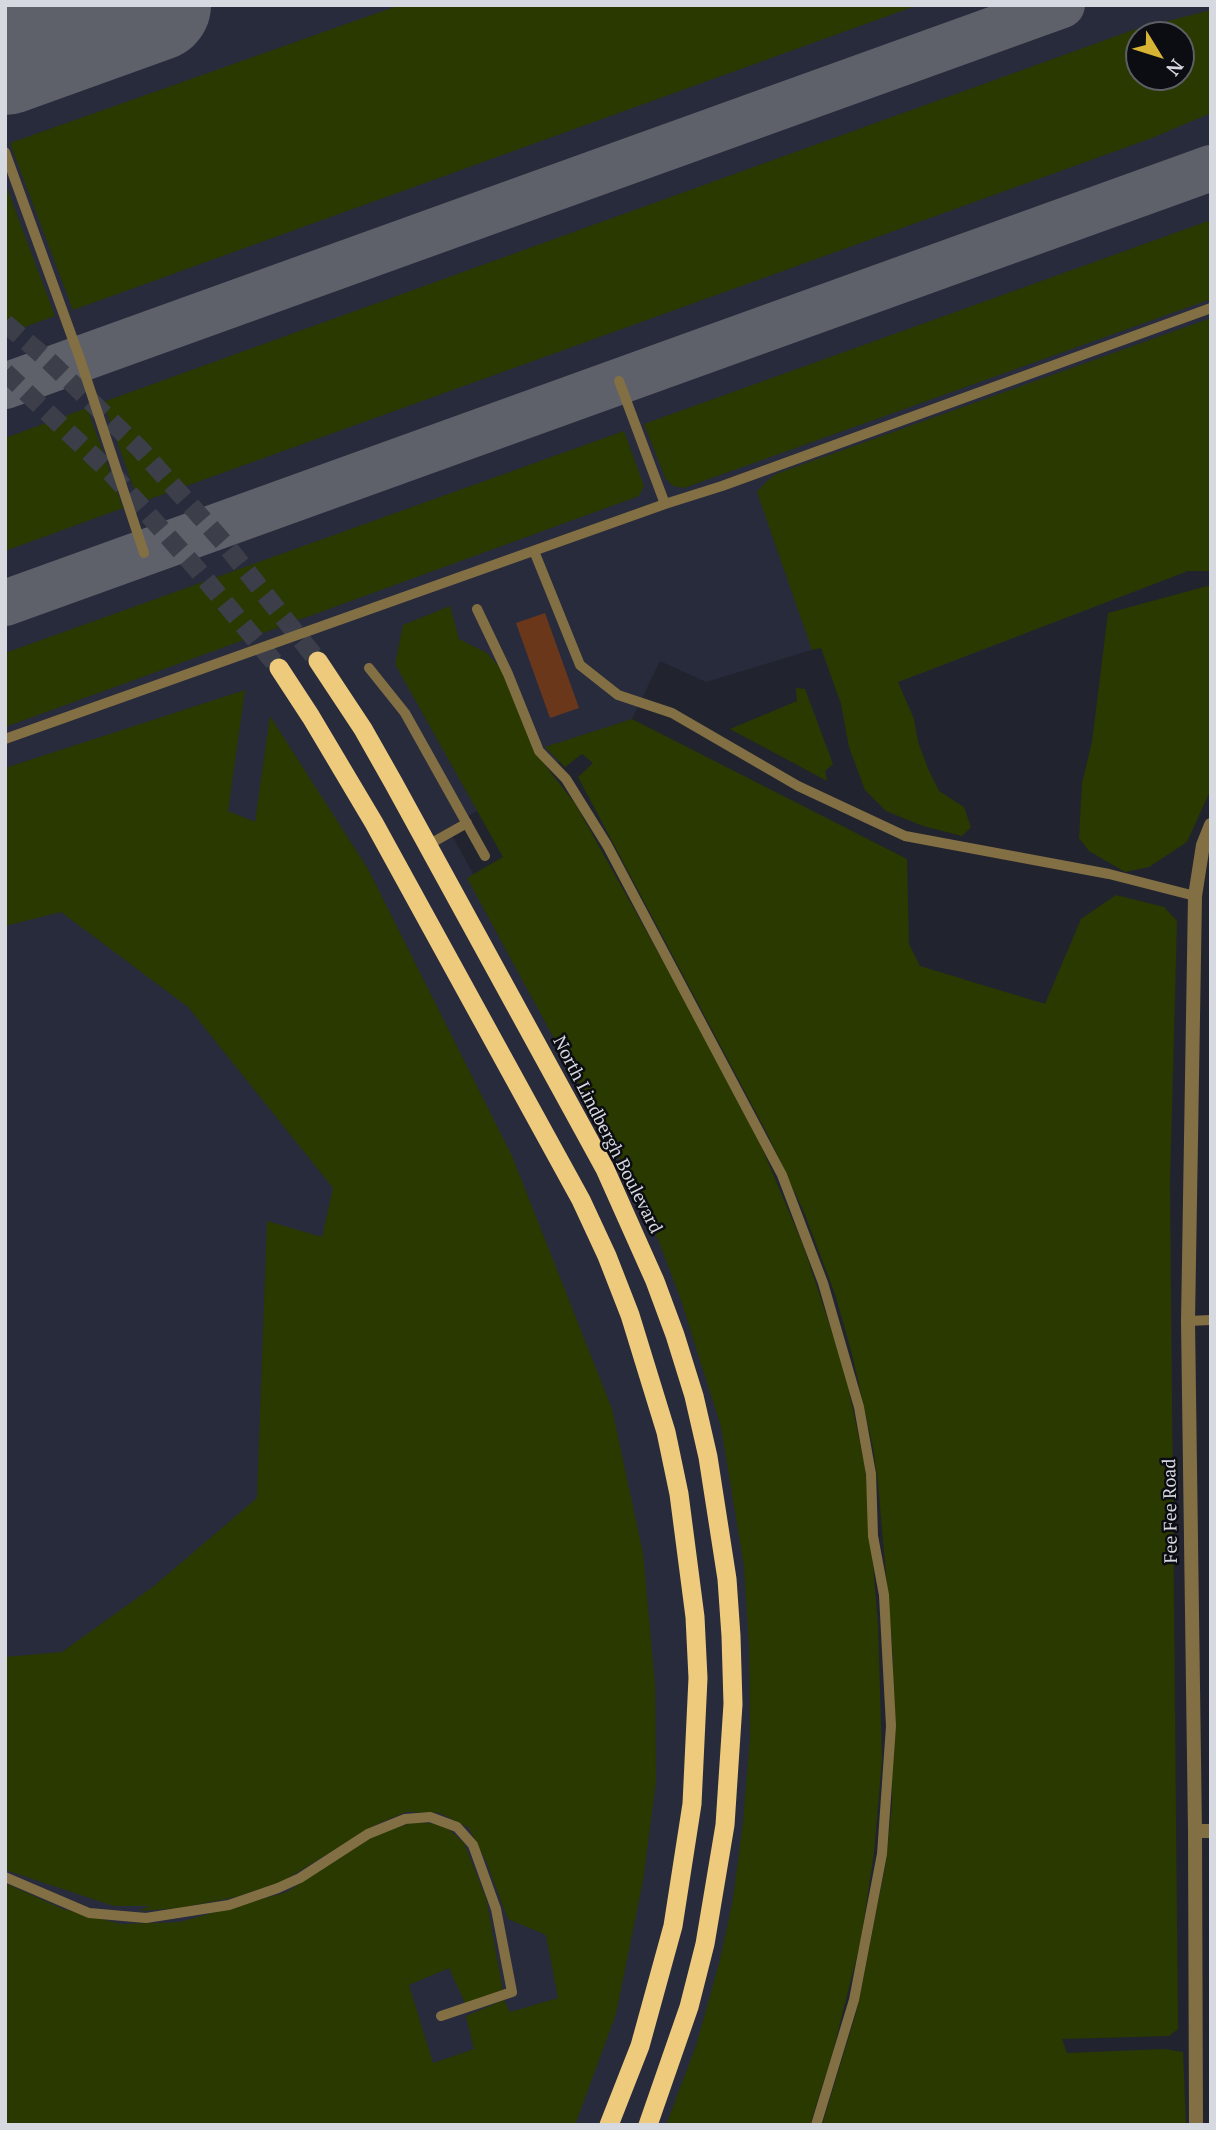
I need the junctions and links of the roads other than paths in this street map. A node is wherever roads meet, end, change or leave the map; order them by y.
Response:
1 (5, 152) edge
2 (1211, 308) edge
3 (619, 381) dead end
4 (665, 504) junction
5 (534, 551) junction
6 (144, 553) dead end
7 (477, 609) dead end
8 (318, 661) tunnel mouth
9 (369, 667) dead end
10 (279, 668) tunnel mouth
11 (5, 739) edge
12 (467, 823) junction
13 (1211, 825) edge
14 (428, 845) junction
15 (485, 856) dead end
16 (1195, 896) junction
17 (1211, 1320) edge
18 (1188, 1321) junction
19 (1195, 1831) junction
20 (1211, 1831) edge
21 (5, 1877) edge
22 (441, 2016) dead end
23 (609, 2125) edge
24 (648, 2125) edge
25 (816, 2125) edge
26 (1196, 2125) edge

1 - 6 lane
2 - 4 lane
3 - 4 lane
4 - 5 lane
5 - 11 lane
5 - 16 lane
7 - 25 lane
8 - 14 highway, North Lindbergh Boulevard
9 - 12 lane
10 - 23 highway
12 - 14 lane
12 - 15 lane
13 - 16 street, Fee Fee Road
14 - 24 highway, North Lindbergh Boulevard
16 - 18 street, Fee Fee Road
17 - 18 lane
18 - 19 street, Fee Fee Road
19 - 20 street
19 - 26 street, Fee Fee Road
21 - 22 lane

